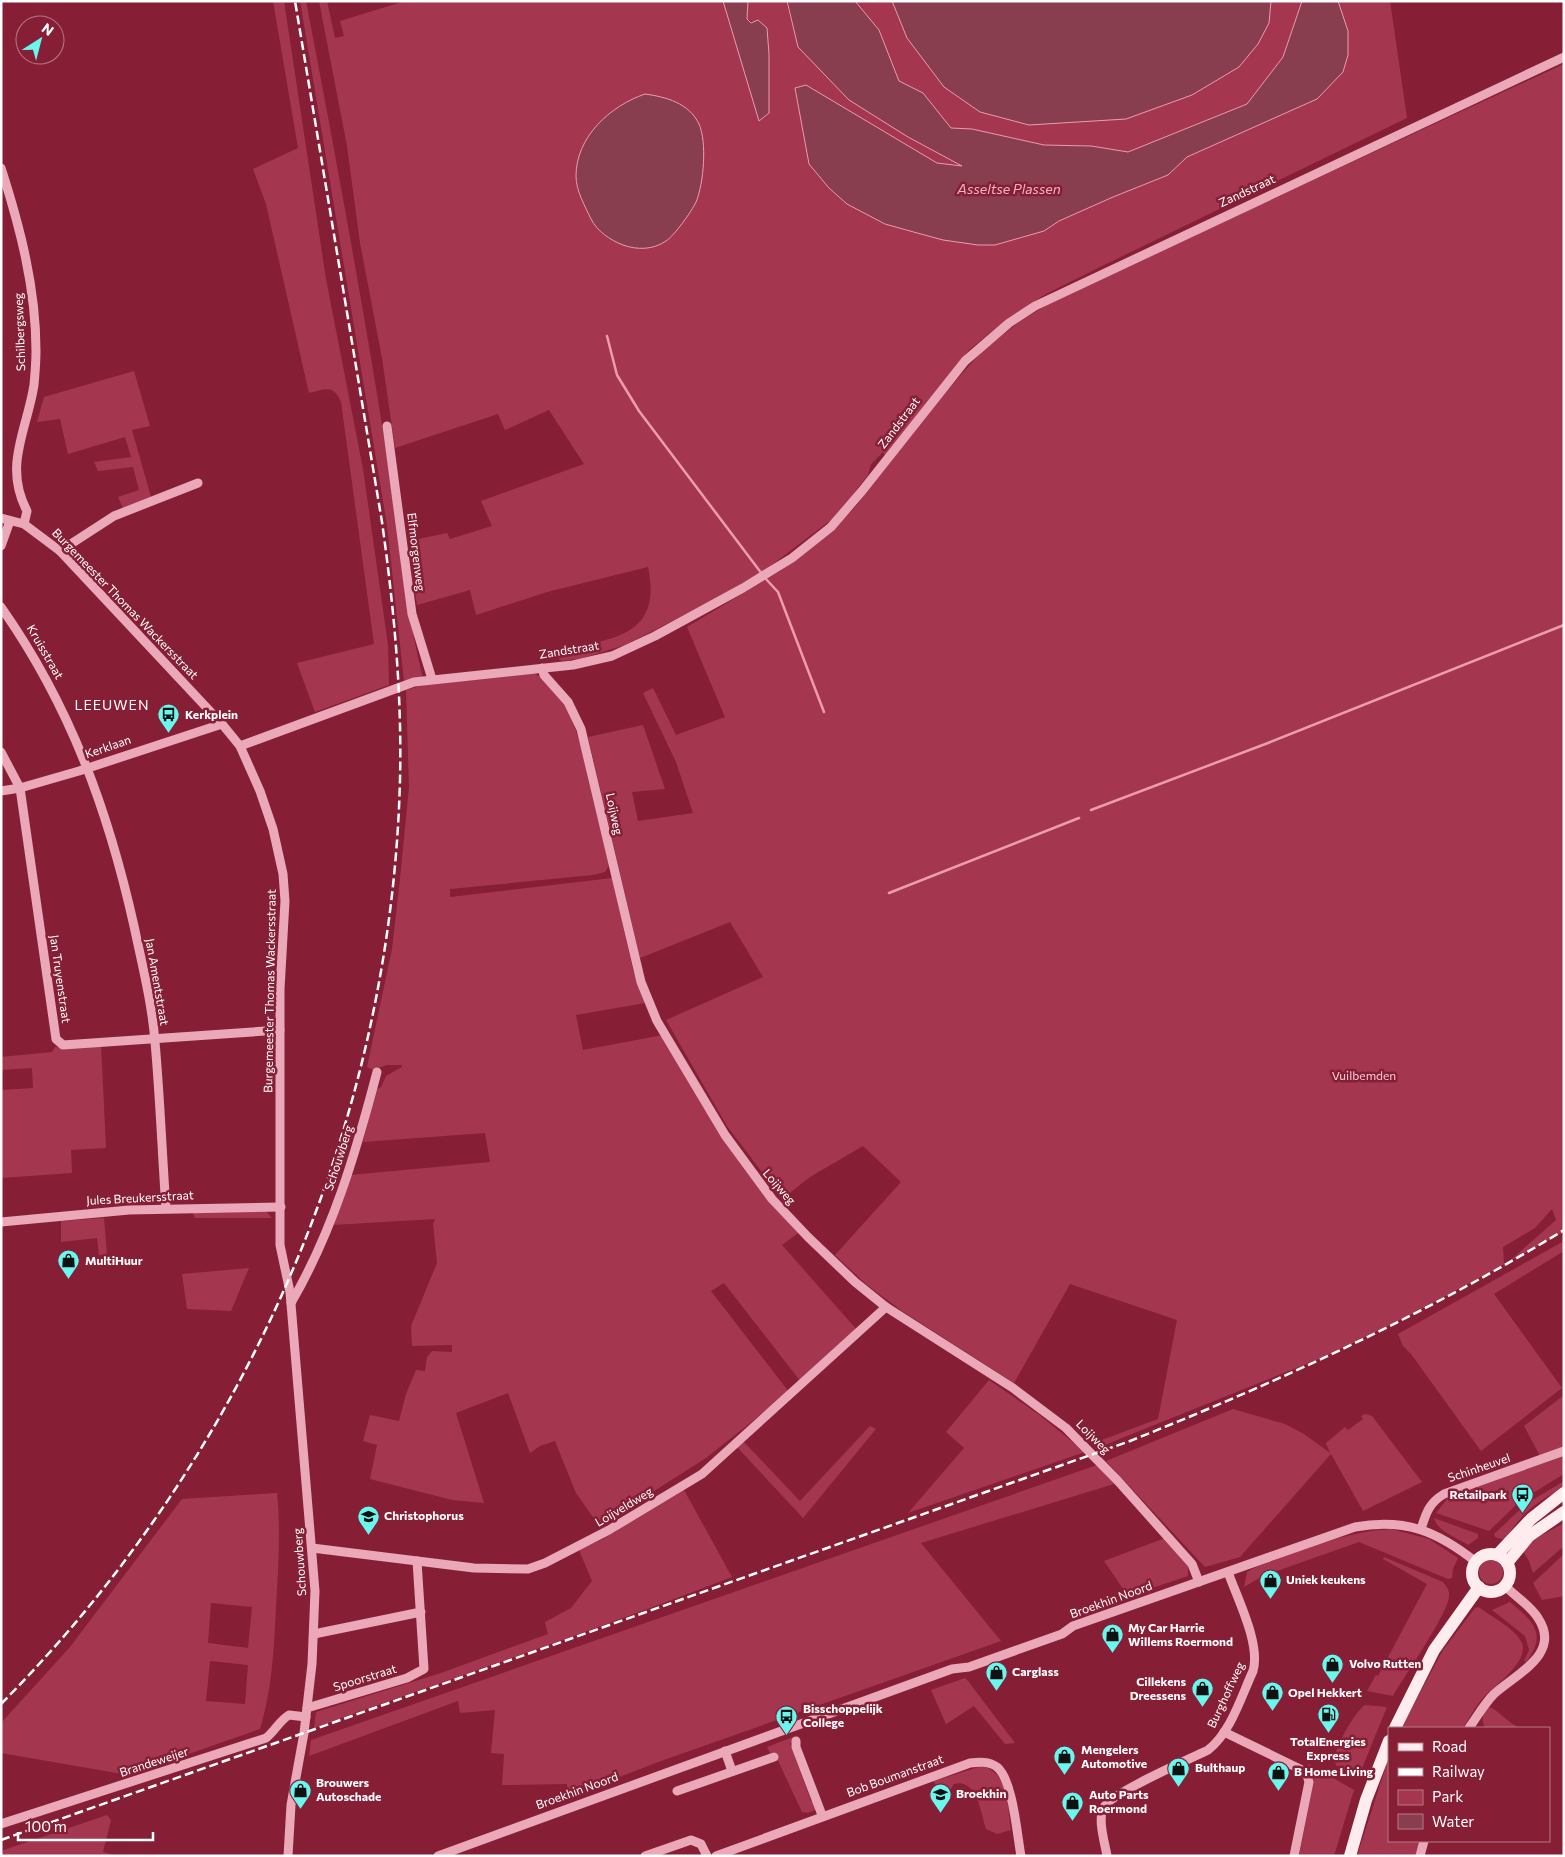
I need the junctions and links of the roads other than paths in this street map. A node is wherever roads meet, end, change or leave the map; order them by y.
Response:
1 (1564, 57) edge
2 (1, 168) edge
3 (387, 426) dead end
4 (198, 483) dead end
5 (6, 519) edge
6 (24, 524) junction
7 (1, 546) edge
8 (60, 551) junction
9 (1, 607) edge
10 (542, 668) junction
11 (432, 679) junction
12 (222, 724) junction
13 (240, 746) junction
14 (1, 752) edge
15 (88, 767) junction
16 (20, 788) junction
17 (1, 791) edge
18 (280, 1030) junction
19 (155, 1040) junction
20 (377, 1072) dead end
21 (281, 1207) junction
22 (166, 1208) junction
23 (1, 1222) edge
24 (288, 1284) joint
25 (291, 1303) junction
26 (886, 1308) junction
27 (1564, 1451) edge
28 (1564, 1493) edge
29 (1564, 1512) edge
30 (1421, 1529) junction
31 (312, 1548) junction
32 (1502, 1559) junction
33 (417, 1561) junction
34 (1476, 1562) junction
35 (1228, 1572) junction
36 (1199, 1582) junction
37 (1505, 1586) junction
38 (1479, 1587) junction
39 (421, 1612) junction
40 (314, 1634) junction
41 (307, 1712) junction
42 (1396, 1727) edge
43 (1470, 1727) edge
44 (1224, 1732) junction
45 (796, 1741) dead end
46 (1388, 1744) edge
47 (725, 1751) junction
48 (774, 1757) dead end
49 (732, 1771) junction
50 (677, 1791) dead end
51 (822, 1815) junction
52 (290, 1818) junction
53 (1, 1824) edge
54 (1424, 1842) edge
55 (288, 1856) edge
56 (295, 1856) edge
57 (438, 1856) edge
58 (645, 1856) edge
59 (707, 1856) edge
60 (716, 1856) edge
61 (1021, 1856) edge
62 (1107, 1856) edge
63 (1294, 1856) edge
64 (1350, 1856) edge
65 (1420, 1856) edge

1 - 10 street, Zandstraat
2 - 6 street, Schilbergsweg
3 - 11 street, Elfmorgenweg
4 - 8 street
5 - 6 street
5 - 7 street
6 - 8 street, Burgemeester Thomas Wackersstraat
8 - 12 street, Burgemeester Thomas Wackersstraat
9 - 15 street, Kruisstraat
10 - 11 street, Zandstraat
10 - 26 street, Loijweg
11 - 13 street, Zandstraat
12 - 13 street, Burgemeester Thomas Wackersstraat
12 - 15 street, Kerklaan
13 - 18 street, Burgemeester Thomas Wackersstraat
14 - 16 street, Jan Truyenstraat
15 - 16 street, Kerklaan
15 - 19 street, Jan Amentstraat
16 - 17 street, Kerklaan
16 - 19 street, Jan Truyenstraat
18 - 19 street, Jan Truyenstraat
18 - 21 street, Burgemeester Thomas Wackersstraat
19 - 22 street, Jan Amentstraat
20 - 25 street, Schouwberg
21 - 22 street, Jules Breukersstraat
21 - 24 street, Burgemeester Thomas Wackersstraat
22 - 23 street, Jules Breukersstraat
24 - 25 street, Schouwberg
25 - 31 street, Schouwberg
26 - 33 street, Loijveldweg
26 - 36 street, Loijweg
27 - 30 street, Schinheuvel
28 - 32 main road
29 - 32 main road
30 - 34 street, Broekhin Noord
30 - 35 street, Broekhin Noord
31 - 33 street, Loijveldweg
31 - 40 street, Schouwberg
32 - 34 main road
32 - 37 main road
33 - 39 street
34 - 38 main road
35 - 36 street, Broekhin Noord
35 - 44 street, Burghoffweg
36 - 47 street, Broekhin Noord
37 - 38 main road
37 - 43 street
38 - 42 main road
39 - 40 street
39 - 41 street, Spoorstraat
40 - 41 street, Schouwberg
41 - 52 street, Schouwberg
41 - 53 street, Brandeweijer
44 - 62 street, Burghoffweg
44 - 63 street
45 - 51 street
46 - 64 main road
47 - 49 street
47 - 57 street, Broekhin Noord
48 - 49 street
49 - 50 street
51 - 60 street, Bob Boumanstraat
51 - 61 street, Bob Boumanstraat
52 - 55 street, Schouwberg
52 - 56 street, Schouwberg
54 - 65 street
58 - 59 street

